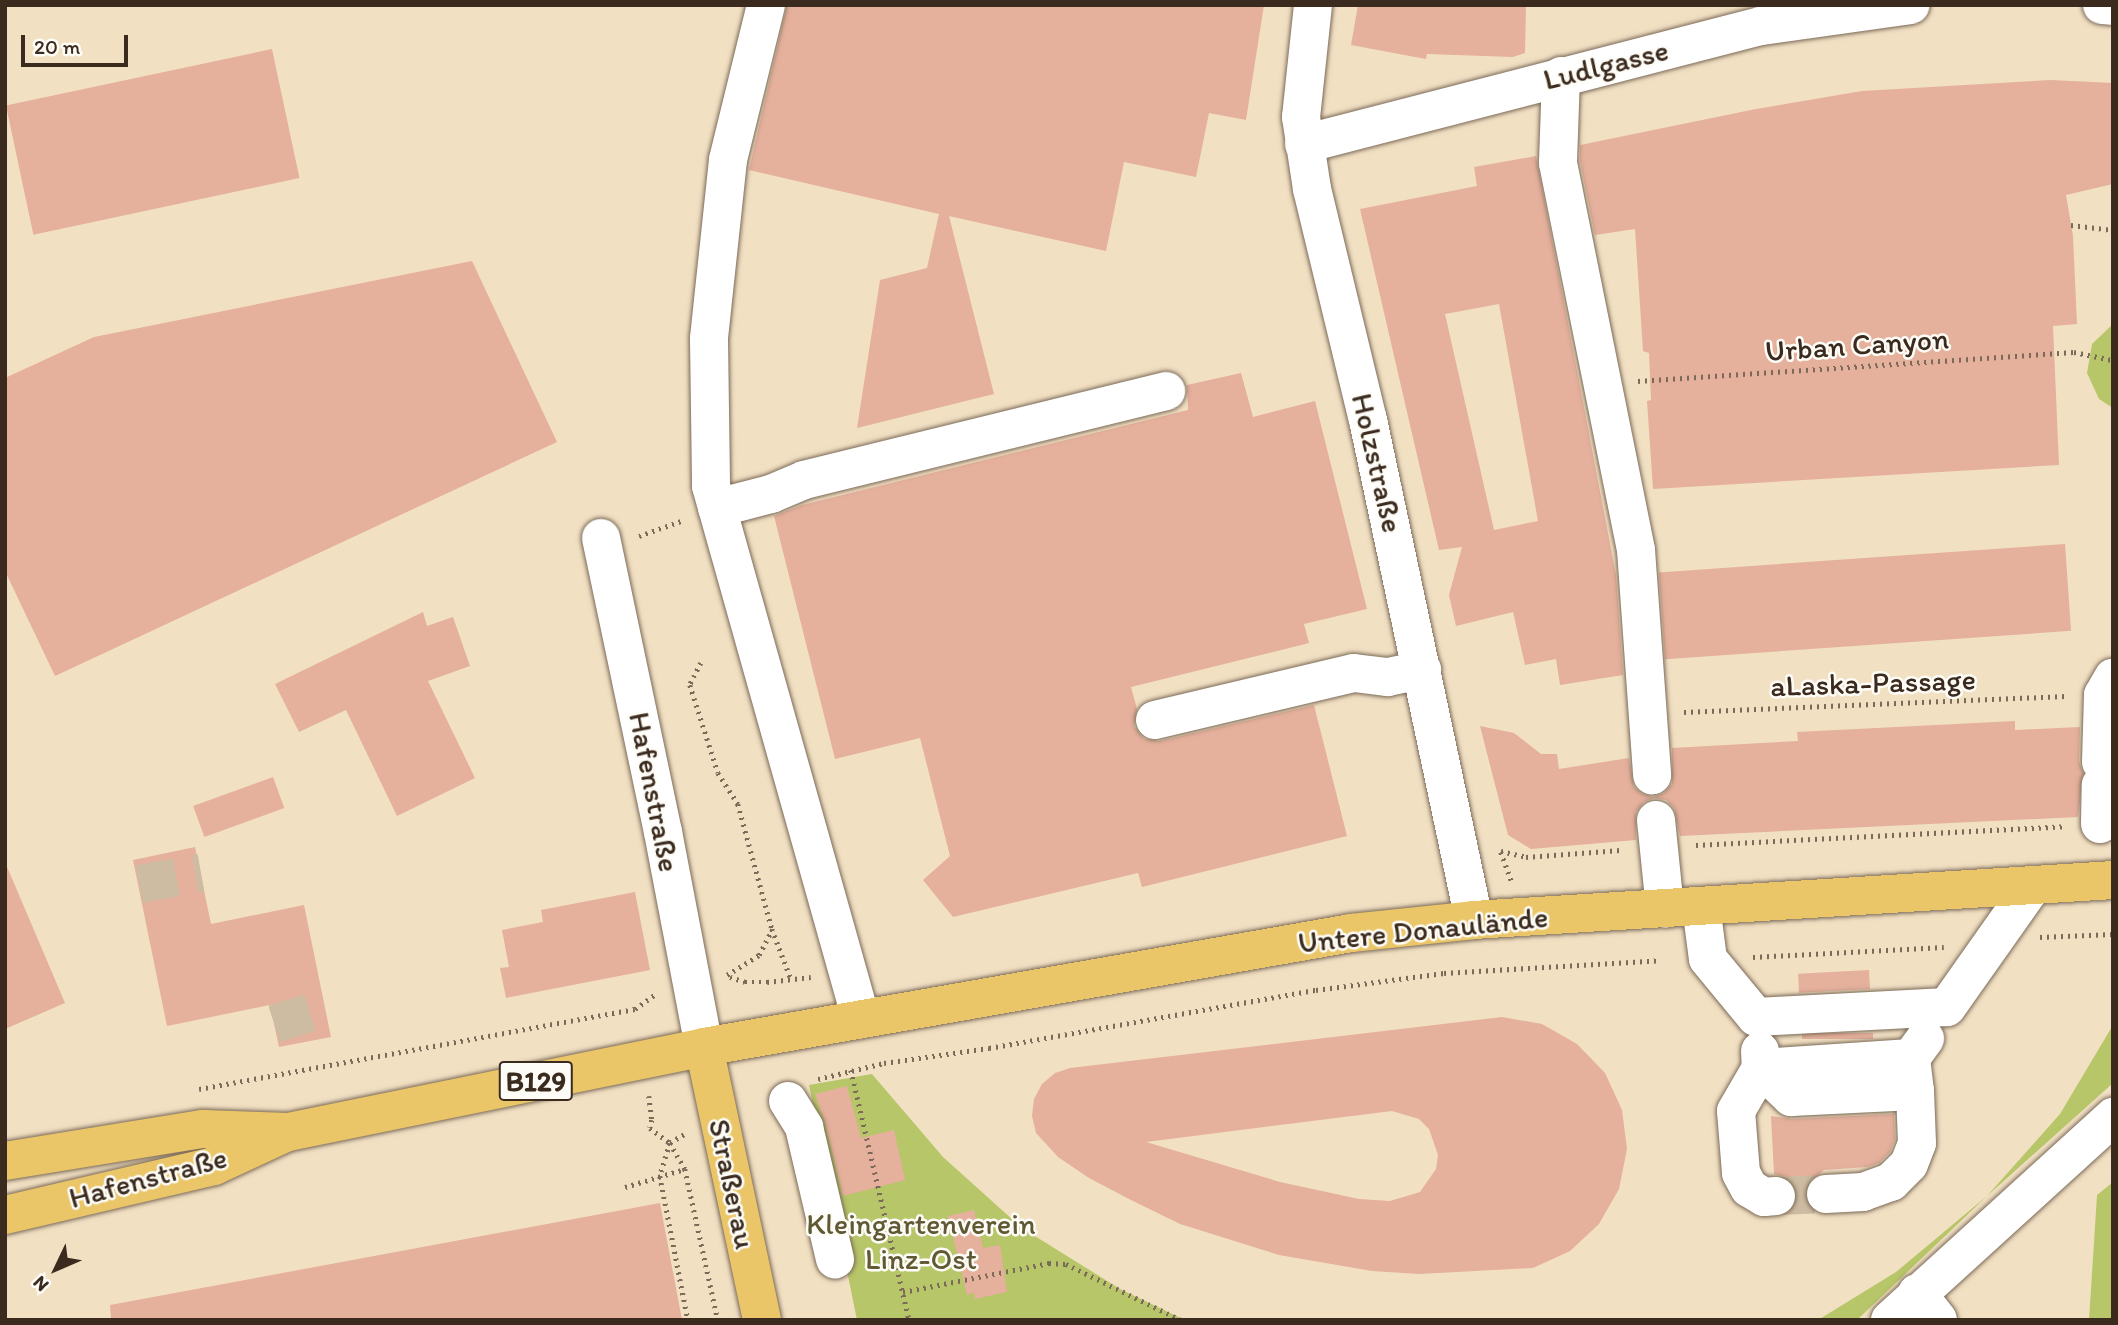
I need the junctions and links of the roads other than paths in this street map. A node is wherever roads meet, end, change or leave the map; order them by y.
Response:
1 (766, 5) edge
2 (1313, 5) edge
3 (1911, 5) edge
4 (2102, 5) edge
5 (2113, 6) edge
6 (1561, 76) junction
7 (1304, 144) junction
8 (1166, 391) dead end
9 (718, 508) junction
10 (602, 543) road end
11 (1422, 670) junction
12 (2108, 686) edge
13 (1155, 720) dead end
14 (1651, 772) dead end
15 (2100, 824) road end
16 (1658, 834) road end
17 (2113, 880) edge
18 (2033, 885) junction
19 (1683, 907) junction
20 (1474, 920) junction
21 (1947, 1007) junction
22 (1756, 1017) junction
23 (861, 1019) junction
24 (722, 1044) junction
25 (1761, 1068) junction
26 (1913, 1074) junction
27 (788, 1101) road end
28 (2113, 1117) edge
29 (288, 1132) junction
30 (5, 1161) edge
31 (1825, 1194) tunnel mouth
32 (1776, 1196) tunnel mouth
33 (5, 1215) edge
34 (835, 1259) dead end
35 (1928, 1306) edge
36 (762, 1320) edge
37 (1890, 1320) edge

1 - 9 street
2 - 7 street, Holzstraße
3 - 6 street, Ludlgasse
4 - 5 street
6 - 7 street, Ludlgasse
6 - 14 street
7 - 11 street, Holzstraße
8 - 9 street
9 - 23 street
10 - 24 street, Hafenstraße
11 - 13 street
11 - 20 street, Holzstraße
12 - 15 street
16 - 19 street
17 - 18 main road, Untere Donaulände
18 - 19 main road, Untere Donaulände
18 - 21 street
19 - 20 main road, Untere Donaulände
19 - 22 street
20 - 23 main road, Untere Donaulände
21 - 22 street
21 - 26 street
22 - 25 street
23 - 24 main road, Untere Donaulände
24 - 29 main road, Hafenstraße / B129
24 - 36 main road, Straßerau
25 - 26 street
25 - 32 street
26 - 31 street
27 - 34 street
28 - 35 street
29 - 30 main road, Hafenstraße
29 - 33 main road, Hafenstraße
35 - 37 street

